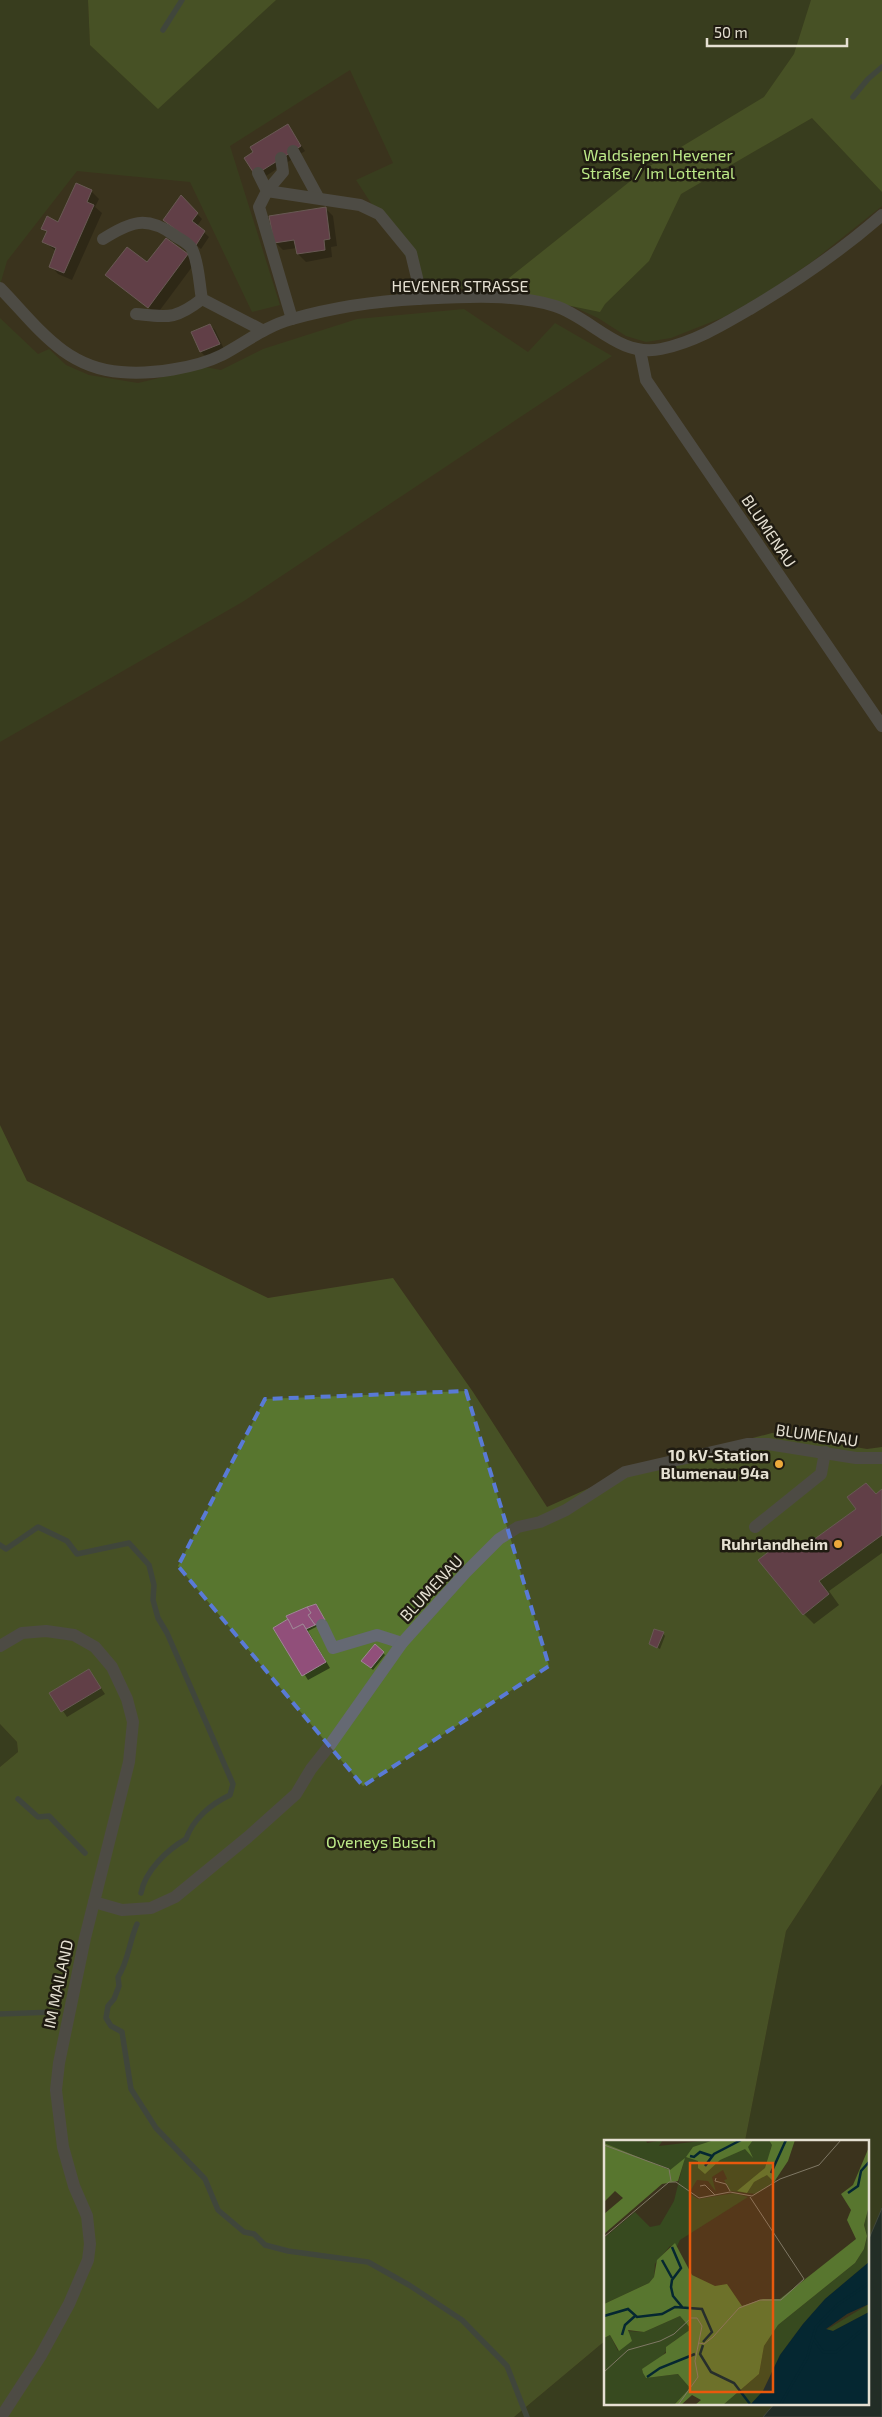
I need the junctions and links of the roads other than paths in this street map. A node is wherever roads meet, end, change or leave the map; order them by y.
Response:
1 (293, 151) dead end
2 (281, 158) dead end
3 (258, 173) dead end
4 (267, 191) junction
5 (318, 197) junction
6 (882, 215) edge
7 (103, 239) dead end
8 (0, 288) edge
9 (202, 299) junction
10 (419, 299) junction
11 (136, 314) dead end
12 (292, 319) junction
13 (262, 330) junction
14 (640, 350) junction
15 (882, 726) edge
16 (825, 1452) junction
17 (882, 1458) edge
18 (755, 1527) dead end
19 (322, 1626) dead end
20 (402, 1643) junction
21 (0, 1646) edge
22 (94, 1902) junction
23 (1, 2417) edge

1 - 5 street
2 - 4 street
3 - 4 street
4 - 5 street
4 - 12 street
5 - 10 street
6 - 14 street, HEVENER STRASSE
7 - 9 street
8 - 13 street, HEVENER STRASSE
9 - 11 street
9 - 13 street
10 - 12 street, HEVENER STRASSE
10 - 14 street, HEVENER STRASSE
12 - 13 street, HEVENER STRASSE
14 - 15 street, BLUMENAU
16 - 17 street, BLUMENAU
16 - 18 street
16 - 20 street, BLUMENAU
19 - 20 street
20 - 22 street, BLUMENAU
21 - 22 street, IM MAILAND
22 - 23 street, IM MAILAND

